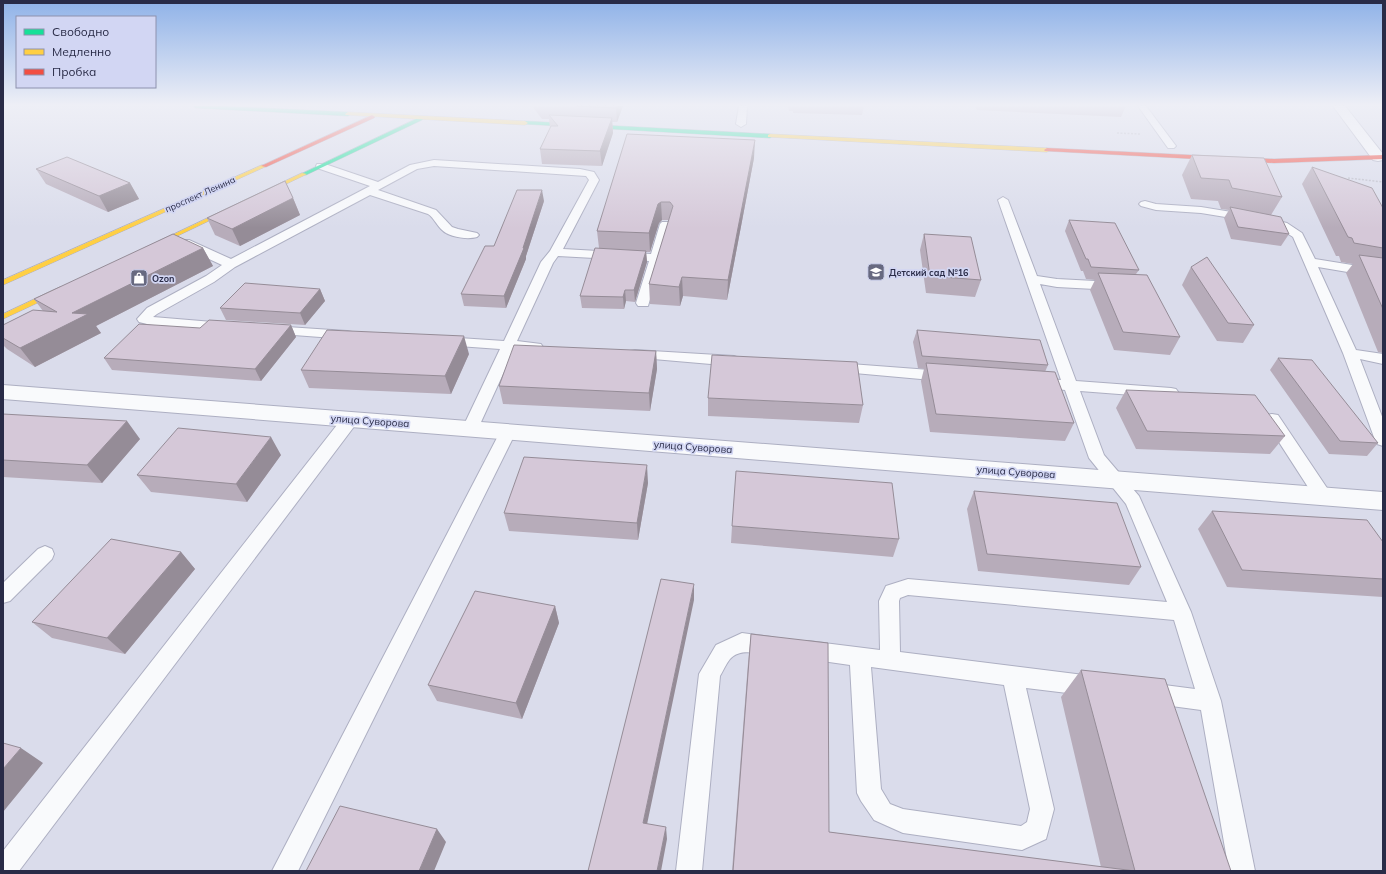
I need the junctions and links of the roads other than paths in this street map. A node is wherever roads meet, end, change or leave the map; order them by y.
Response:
1 (306, 147) edge
2 (362, 147) edge
3 (979, 147) edge
4 (1371, 147) edge
5 (1277, 152) dead end
6 (1381, 160) edge
7 (321, 166) junction
8 (375, 188) junction
9 (1003, 200) dead end
10 (1145, 204) dead end
11 (666, 224) edge
12 (473, 235) dead end
13 (168, 239) junction
14 (140, 252) edge
15 (555, 252) junction
16 (656, 258) junction
17 (1310, 262) junction
18 (231, 264) junction
19 (1383, 274) edge
20 (1032, 279) junction
21 (3, 282) edge
22 (75, 283) edge
23 (1125, 286) edge
24 (643, 303) dead end
25 (3, 317) edge
26 (241, 328) edge
27 (257, 329) edge
28 (359, 335) edge
29 (430, 340) edge
30 (509, 345) junction
31 (548, 348) edge
32 (1350, 352) junction
33 (619, 353) edge
34 (1383, 359) edge
35 (745, 362) edge
36 (823, 367) edge
37 (957, 377) edge
38 (1026, 382) edge
39 (1070, 386) junction
40 (5, 394) edge
41 (1181, 394) edge
42 (1260, 406) edge
43 (350, 420) junction
44 (470, 429) junction
45 (508, 432) junction
46 (1383, 440) edge
47 (1114, 480) junction
48 (1323, 496) junction
49 (1383, 501) edge
50 (45, 554) dead end
51 (3, 595) edge
52 (1181, 612) junction
53 (860, 657) junction
54 (890, 661) junction
55 (1013, 676) junction
56 (1108, 688) edge
57 (1132, 691) edge
58 (1210, 701) junction
59 (3, 871) edge
60 (285, 871) edge
61 (688, 871) edge
62 (1242, 871) edge

1 - 21 street, проспект Ленина
2 - 7 street
3 - 6 street
4 - 6 street
5 - 6 street
7 - 8 lane
7 - 13 street
8 - 12 lane
8 - 15 lane
8 - 18 lane
9 - 20 lane
10 - 17 lane
11 - 16 lane
13 - 14 street
13 - 18 lane
15 - 16 lane
15 - 30 lane
16 - 24 lane
17 - 19 lane
17 - 32 lane
18 - 26 lane
20 - 23 lane
20 - 39 lane
22 - 25 street
27 - 28 lane
29 - 30 lane
30 - 31 lane
30 - 44 lane
32 - 34 lane
32 - 46 lane
33 - 35 lane
36 - 37 lane
38 - 39 lane
39 - 41 lane
39 - 47 lane
40 - 43 street, улица Суворова
42 - 48 lane
43 - 44 street, улица Суворова
43 - 59 lane
44 - 45 street, улица Суворова
45 - 47 street, улица Суворова
45 - 60 lane
47 - 48 street, улица Суворова
47 - 52 lane
48 - 49 street, улица Суворова
50 - 51 lane
52 - 54 lane
52 - 58 lane
53 - 54 lane
53 - 55 lane
53 - 61 lane
54 - 55 lane
55 - 56 lane
57 - 58 lane
58 - 62 lane

